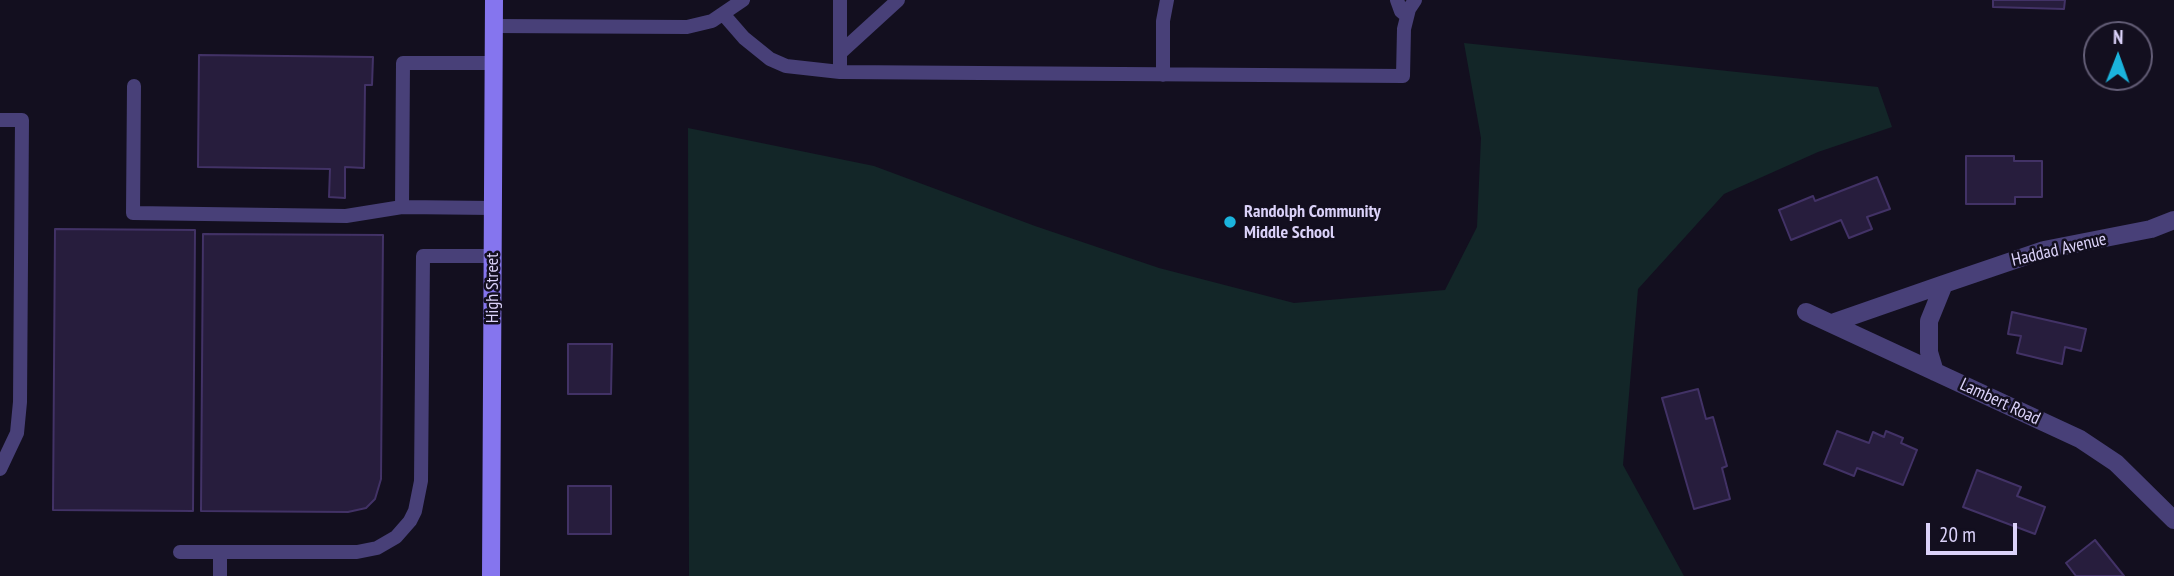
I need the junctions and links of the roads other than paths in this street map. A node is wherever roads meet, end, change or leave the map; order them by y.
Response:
1 (494, 0) edge
2 (743, 0) edge
3 (841, 0) edge
4 (898, 0) edge
5 (1167, 0) edge
6 (1397, 0) edge
7 (1415, 0) edge
8 (724, 15) junction
9 (1407, 16) junction
10 (494, 26) junction
11 (841, 53) junction
12 (494, 64) junction
13 (841, 72) junction
14 (1163, 75) junction
15 (134, 86) dead end
16 (0, 120) edge
17 (402, 207) junction
18 (493, 208) junction
19 (2174, 220) edge
20 (493, 256) junction
21 (1944, 284) junction
22 (1806, 312) dead end
23 (1832, 323) junction
24 (1935, 372) junction
25 (0, 469) edge
26 (2174, 520) edge
27 (180, 552) dead end
28 (220, 552) junction
29 (219, 576) edge
30 (491, 576) edge

1 - 10 main road, High Street
2 - 8 lane
3 - 11 lane
4 - 11 lane
5 - 14 lane
6 - 9 lane
7 - 9 lane
8 - 10 lane
8 - 13 lane
9 - 14 lane
10 - 12 main road, High Street
11 - 13 lane
12 - 17 lane
12 - 18 main road, High Street
13 - 14 lane
15 - 17 lane
16 - 25 lane
17 - 18 lane
18 - 20 main road, High Street
19 - 21 street, Haddad Avenue
20 - 28 lane
20 - 30 main road, High Street
21 - 23 street, Haddad Avenue
21 - 24 street
22 - 23 street, Lambert Road
23 - 24 street, Lambert Road
24 - 26 street, Lambert Road
27 - 28 lane
28 - 29 lane

